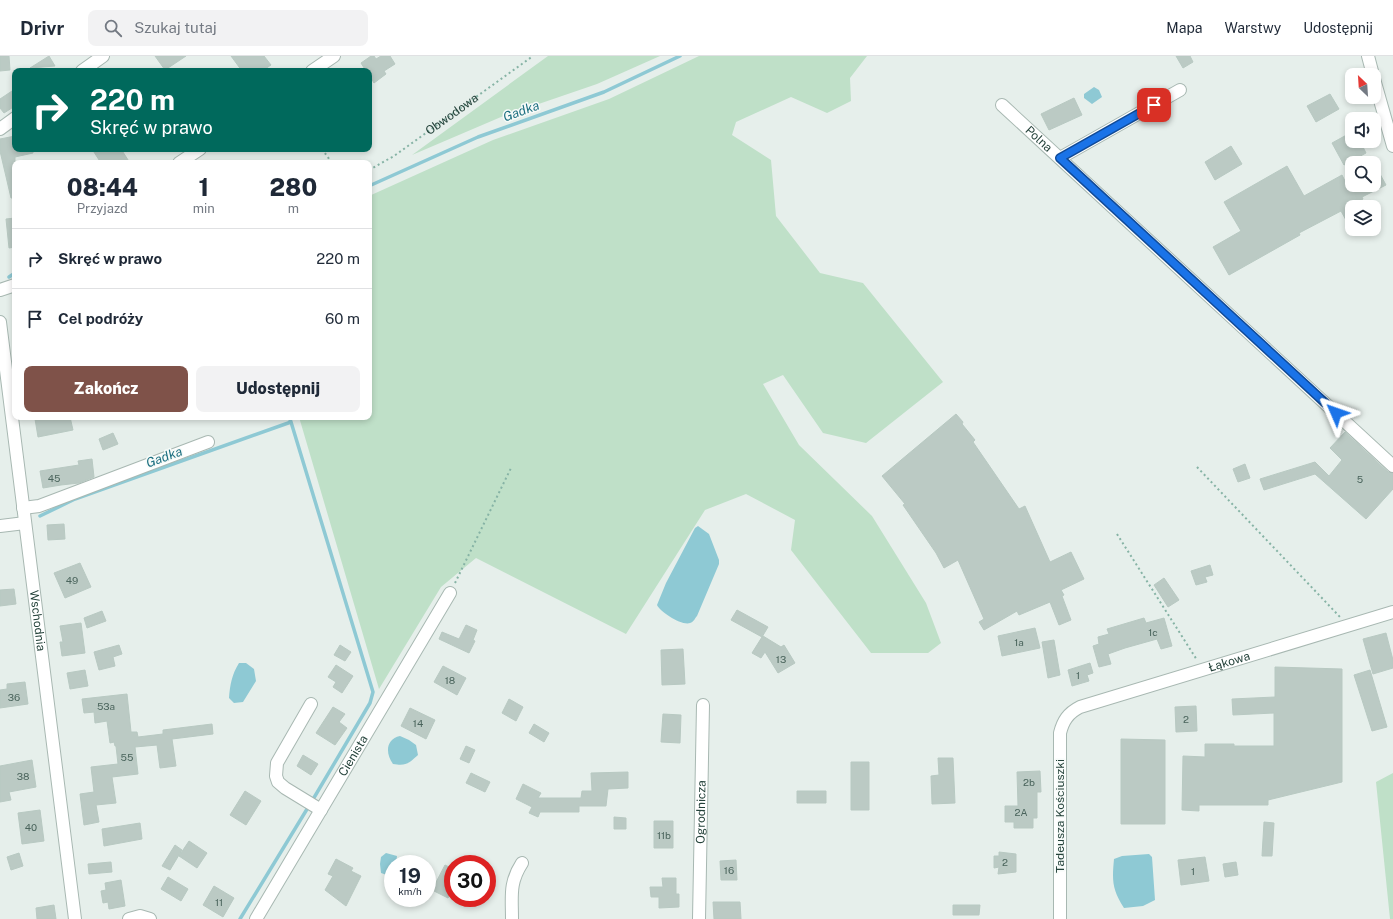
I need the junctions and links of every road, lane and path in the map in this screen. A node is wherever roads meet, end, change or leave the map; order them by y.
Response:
1 (103, 56) edge
2 (334, 56) edge
3 (533, 56) edge
4 (1368, 56) edge
5 (86, 68) edge
6 (316, 68) edge
7 (1371, 68) edge
8 (1180, 90) dead end
9 (1381, 104) edge
10 (1002, 105) dead end
11 (12, 120) edge
12 (0, 129) edge
13 (1393, 146) edge
14 (196, 152) edge
15 (1060, 158) junction
16 (184, 160) edge
17 (372, 168) edge
18 (12, 286) edge
19 (0, 290) edge
20 (0, 322) edge
21 (1, 344) edge
22 (208, 442) dead end
23 (1393, 466) edge
24 (1197, 467) dead end
25 (511, 468) dead end
26 (23, 508) junction
27 (25, 523) junction
28 (0, 526) edge
29 (1117, 534) dead end
30 (450, 593) joint
31 (1393, 612) edge
32 (1344, 627) junction
33 (1203, 670) junction
34 (311, 704) dead end
35 (703, 705) dead end
36 (1068, 715) joint
37 (321, 810) junction
38 (522, 863) dead end
39 (76, 919) edge
40 (129, 919) edge
41 (150, 919) edge
42 (256, 919) edge
43 (512, 919) edge
44 (699, 919) edge
45 (1060, 919) edge

1 - 5 street
2 - 6 street
3 - 17 path, Obwodowa
4 - 7 street
8 - 15 street
9 - 13 street
10 - 15 street, Polna
11 - 12 street
14 - 16 street
15 - 23 street, Polna
18 - 19 street
20 - 21 street, Wschodnia
21 - 26 street, Wschodnia
22 - 26 street
24 - 32 path
25 - 30 path
26 - 27 street, Wschodnia
27 - 28 street
27 - 39 street, Wschodnia
29 - 33 path
30 - 37 street, Cienista
31 - 32 street, Łąkowa
32 - 33 street, Łąkowa
33 - 36 street, Łąkowa
34 - 37 street
35 - 44 street, Ogrodnicza
36 - 45 street, Tadeusza Kościuszki
37 - 42 street, Cienista
38 - 43 street
40 - 41 street

